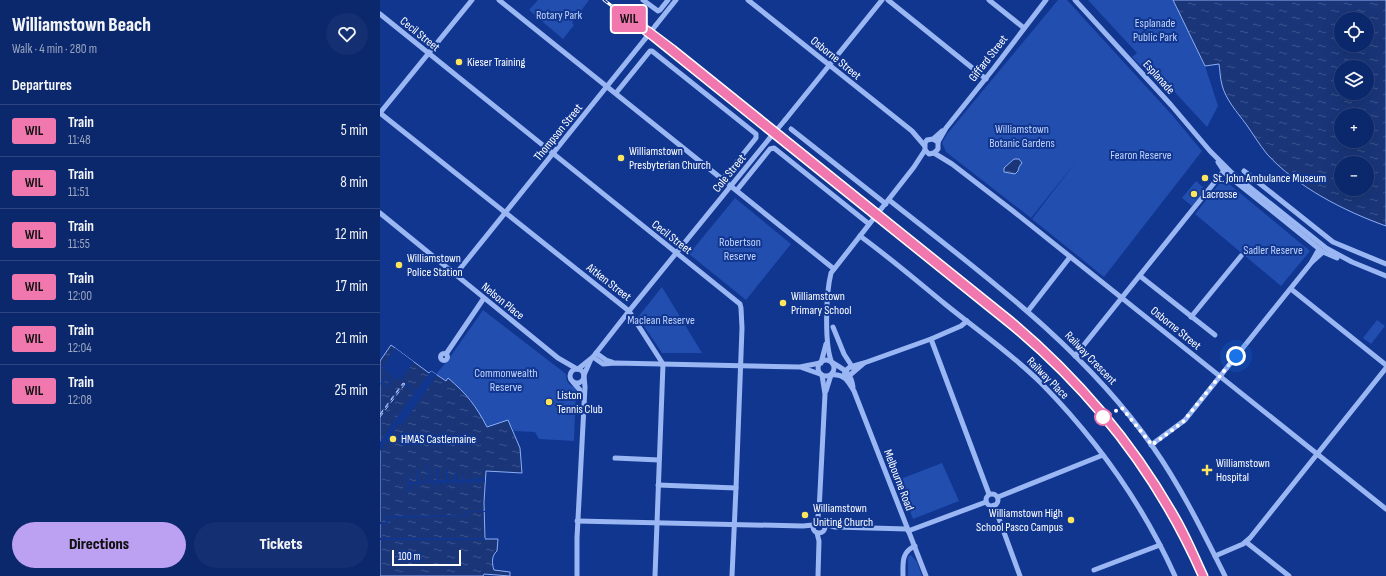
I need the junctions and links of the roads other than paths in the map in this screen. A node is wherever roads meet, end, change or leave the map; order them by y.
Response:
1 (472, 0) edge
2 (499, 0) edge
3 (643, 0) edge
4 (668, 0) edge
5 (676, 0) edge
6 (748, 0) edge
7 (882, 0) edge
8 (888, 0) edge
9 (988, 0) edge
10 (1046, 0) edge
11 (1076, 0) edge
12 (380, 14) edge
13 (1024, 28) junction
14 (428, 53) junction
15 (829, 65) junction
16 (986, 79) junction
17 (607, 86) junction
18 (616, 93) junction
19 (380, 113) edge
20 (791, 129) dead end
21 (912, 131) junction
22 (933, 140) junction
23 (924, 147) junction
24 (934, 152) junction
25 (554, 154) junction
26 (914, 167) junction
27 (1225, 170) junction
28 (1244, 171) dead end
29 (723, 179) junction
30 (731, 186) junction
31 (737, 190) junction
32 (887, 202) junction
33 (380, 213) edge
34 (505, 214) junction
35 (869, 224) junction
36 (860, 236) junction
37 (1322, 249) junction
38 (677, 253) junction
39 (1241, 256) dead end
40 (1070, 257) junction
41 (1386, 264) edge
42 (834, 268) junction
43 (455, 275) junction
44 (1140, 276) junction
45 (1386, 276) edge
46 (1291, 289) junction
47 (484, 298) junction
48 (1122, 298) junction
49 (629, 311) junction
50 (1028, 312) junction
51 (1191, 317) junction
52 (967, 321) junction
53 (833, 327) dead end
54 (1215, 335) dead end
55 (931, 339) junction
56 (827, 341) junction
57 (596, 352) junction
58 (446, 354) dead end
59 (1076, 356) junction
60 (558, 358) junction
61 (592, 358) junction
62 (615, 362) junction
63 (821, 363) junction
64 (832, 363) junction
65 (663, 364) junction
66 (740, 366) junction
67 (1386, 366) edge
68 (800, 367) junction
69 (854, 368) junction
70 (577, 369) junction
71 (845, 371) junction
72 (584, 375) junction
73 (821, 375) junction
74 (831, 375) junction
75 (847, 376) junction
76 (1220, 376) junction
77 (571, 379) junction
78 (825, 394) junction
79 (583, 402) junction
80 (1152, 445) junction
81 (1317, 454) junction
82 (1103, 455) junction
83 (615, 458) dead end
84 (659, 460) junction
85 (658, 485) junction
86 (736, 488) junction
87 (989, 494) junction
88 (998, 497) junction
89 (986, 502) junction
90 (994, 505) junction
91 (1386, 509) edge
92 (578, 521) junction
93 (657, 523) junction
94 (734, 524) junction
95 (819, 527) junction
96 (907, 530) junction
97 (1246, 542) junction
98 (1160, 545) junction
99 (914, 546) junction
100 (1215, 556) junction
101 (1094, 570) dead end
102 (576, 574) edge
103 (655, 576) edge
104 (732, 576) edge
105 (818, 576) edge
106 (903, 576) edge
107 (926, 576) edge
108 (1020, 576) edge
109 (1175, 576) edge
110 (1225, 576) edge
111 (1289, 576) edge

1 - 14 street
2 - 17 street
3 - 4 street
5 - 17 street, Thompson Street, bridge
6 - 15 street, Osborne Street
7 - 15 street, Cole Street
8 - 16 street
9 - 13 street
10 - 13 street, Giffard Street
11 - 27 street, Esplanade
12 - 14 street, Cecil Street
13 - 16 street, Giffard Street
14 - 19 street
14 - 25 street, Cecil Street
15 - 21 street, Osborne Street
15 - 30 street, Cole Street, bridge
16 - 22 street, Giffard Street
17 - 18 street
17 - 25 street, Thompson Street
18 - 29 street
18 - 29 street
19 - 34 street, Aitken Street
20 - 32 street, Railway Crescent
21 - 22 street, Osborne Street
21 - 23 street, Osborne Street
22 - 23 street, Giffard Street
22 - 24 street
23 - 24 street, Osborne Street
23 - 26 street
24 - 26 street
24 - 40 street, Osborne Street
25 - 34 street, Thompson Street
25 - 38 street, Cecil Street
26 - 32 street
27 - 37 street, Esplanade
27 - 44 street
28 - 41 street
29 - 30 street
30 - 31 street
30 - 38 street, Cole Street
31 - 35 street
31 - 42 street
32 - 35 street
32 - 50 street, Railway Crescent
33 - 43 street, Nelson Place
34 - 43 street, Thompson Street
34 - 49 street, Aitken Street
35 - 36 street
36 - 42 street
36 - 52 street, Railway Place
37 - 45 street, Esplanade
37 - 46 street
38 - 49 street, Cole Street
38 - 66 street, Cecil Street
39 - 51 street
40 - 48 street, Osborne Street
40 - 50 street
42 - 56 street
43 - 47 street, Nelson Place
44 - 48 street
44 - 51 street
46 - 67 street
46 - 76 street
47 - 58 street
47 - 60 street, Nelson Place
48 - 59 street
48 - 76 street, Osborne Street
49 - 57 street, Cole Street
49 - 65 street, Aitken Street
50 - 59 street, Railway Crescent
51 - 54 street
52 - 55 street
52 - 82 street, Railway Place
53 - 69 street
55 - 69 street
55 - 87 street
56 - 63 street
56 - 64 street
57 - 61 street, Cole Street
57 - 62 street
59 - 80 street, Railway Crescent
60 - 70 street, Nelson Place
60 - 77 street, Nelson Place
61 - 62 street
61 - 70 street, Cole Street
61 - 72 street, Cole Street
62 - 65 street
63 - 64 street
63 - 68 street
63 - 73 street
64 - 71 street
64 - 74 street
65 - 66 street
65 - 84 street
66 - 68 street
66 - 86 street, Cecil Street
67 - 81 street
68 - 73 street
69 - 71 street
69 - 75 street
70 - 72 street
70 - 77 street
71 - 75 street
72 - 77 street
72 - 79 street, Nelson Place
73 - 74 street
73 - 78 street
74 - 75 street
74 - 78 street
75 - 96 street, Melbourne Road
76 - 80 street
76 - 81 street, Osborne Street
77 - 79 street, Nelson Place
78 - 95 street
79 - 92 street, Nelson Place
80 - 100 street, Railway Crescent
81 - 91 street, Osborne Street
81 - 97 street
82 - 88 street
82 - 98 street, Railway Place
83 - 84 street
84 - 85 street
85 - 86 street
85 - 93 street
86 - 94 street, Cecil Street
87 - 88 street
87 - 89 street
88 - 90 street
89 - 90 street
89 - 96 street
90 - 108 street
92 - 93 street
92 - 102 street, Nelson Place
93 - 94 street
93 - 103 street
94 - 95 street
94 - 104 street, Cecil Street
95 - 96 street
95 - 105 street
96 - 99 street, Melbourne Road
97 - 100 street
97 - 111 street
98 - 101 street
98 - 109 street, Railway Place
99 - 106 street
99 - 107 street, Melbourne Road
100 - 110 street, Railway Crescent

